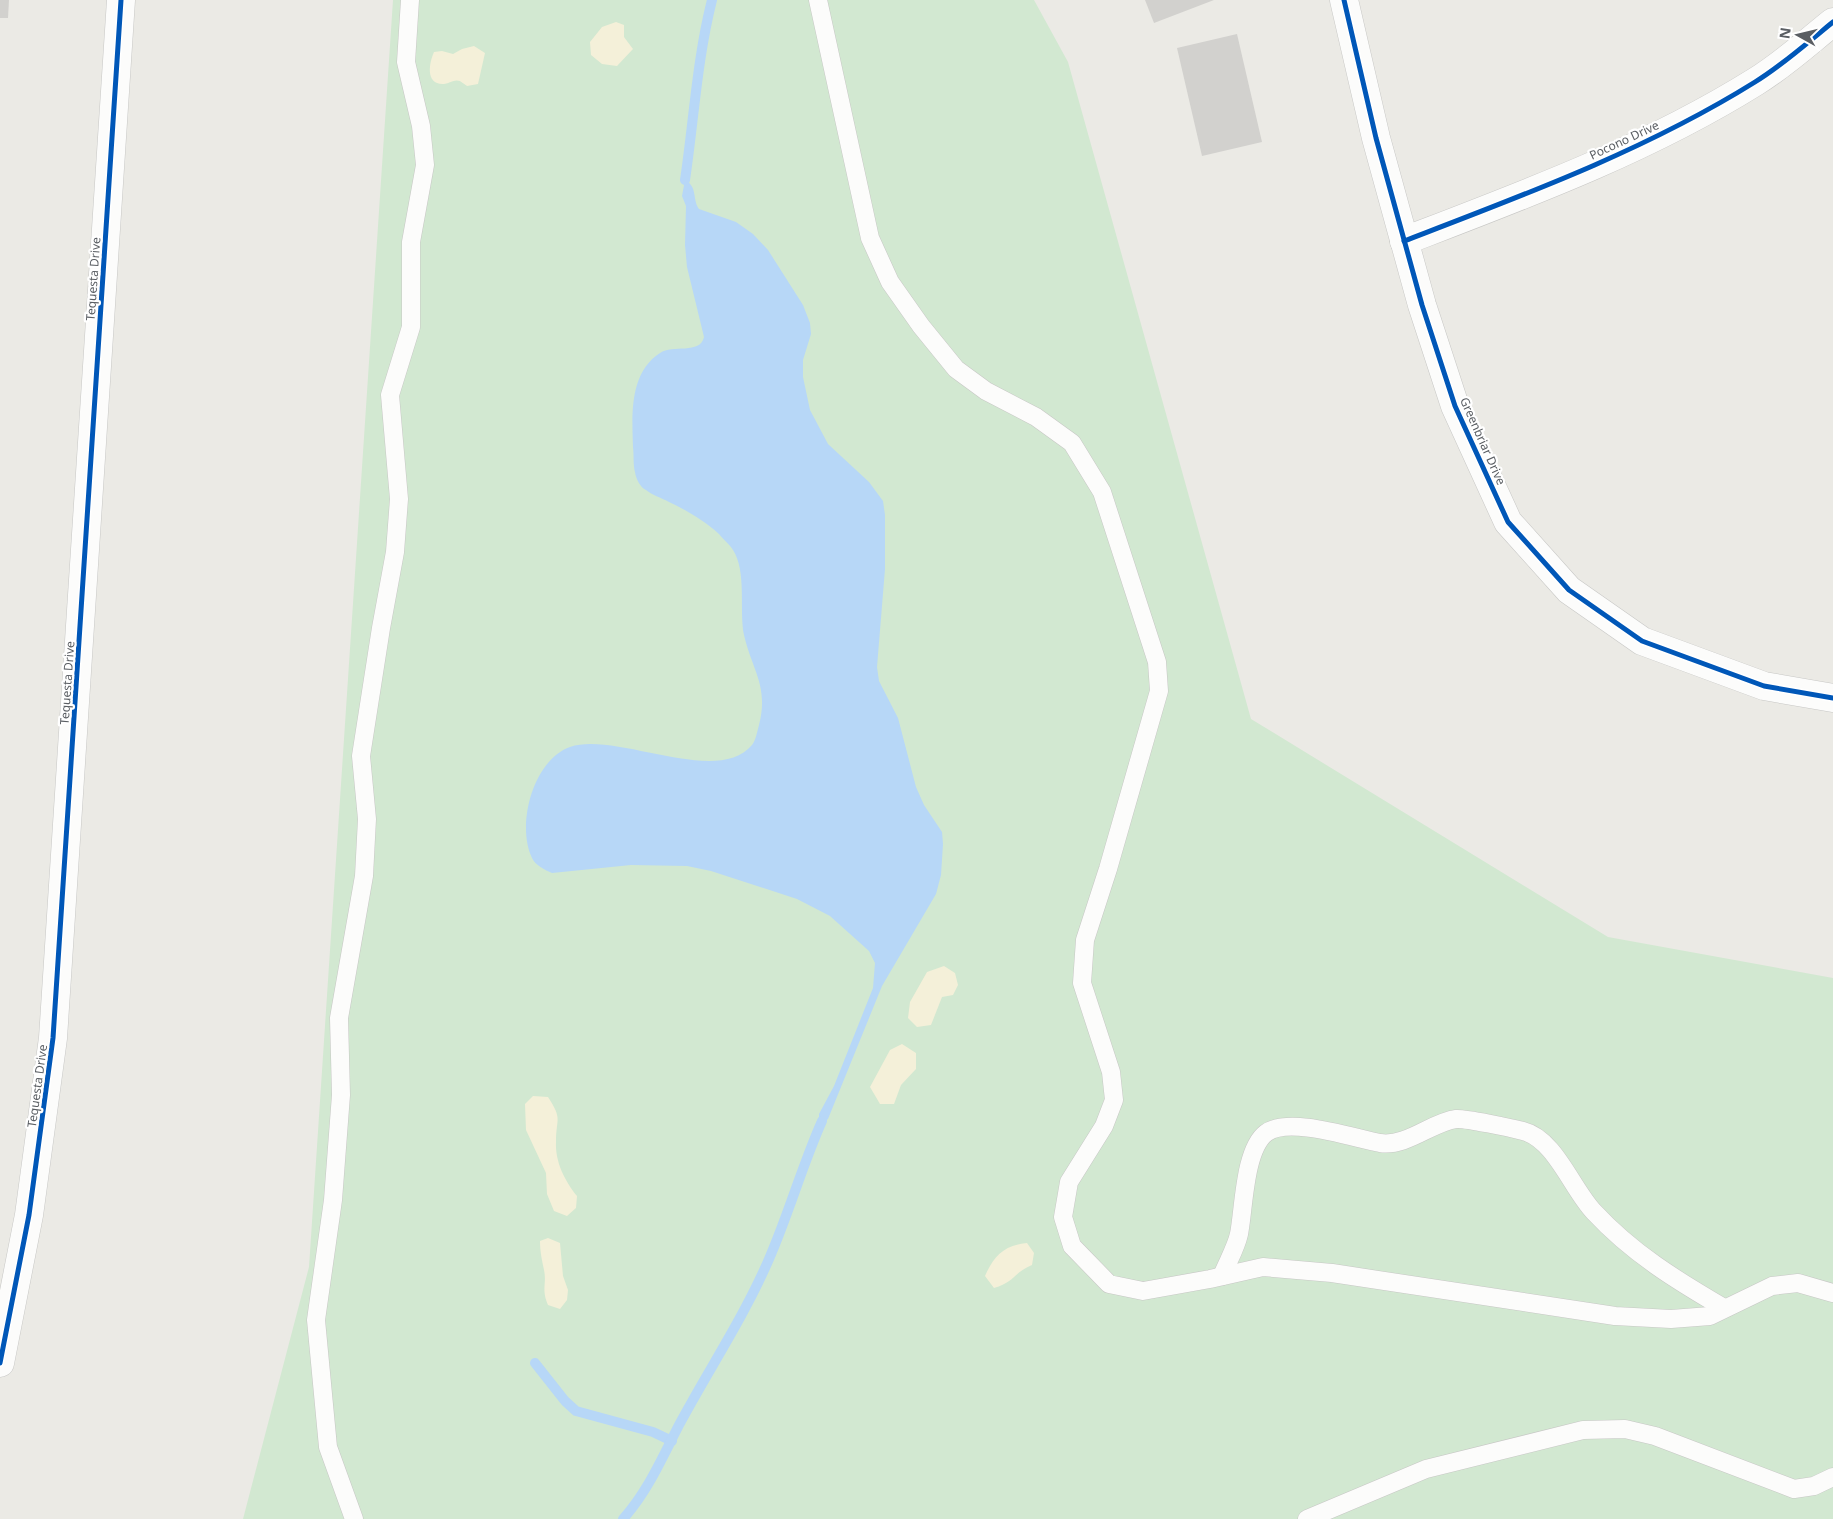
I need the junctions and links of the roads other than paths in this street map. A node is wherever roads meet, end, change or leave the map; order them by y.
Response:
1 (120, 0) edge
2 (410, 0) edge
3 (818, 0) edge
4 (1344, 0) edge
5 (1833, 22) edge
6 (1404, 241) junction
7 (1833, 698) edge
8 (1222, 1276) junction
9 (1833, 1293) edge
10 (1724, 1308) junction
11 (0, 1363) edge
12 (1833, 1477) edge
13 (354, 1519) edge
14 (1307, 1519) edge

1 - 11 street, Tequesta Drive
2 - 13 lane
3 - 8 lane
4 - 6 street, Greenbriar Drive
5 - 6 street, Pocono Drive
6 - 7 street, Greenbriar Drive
8 - 10 lane
8 - 10 lane
9 - 10 lane
12 - 14 lane

